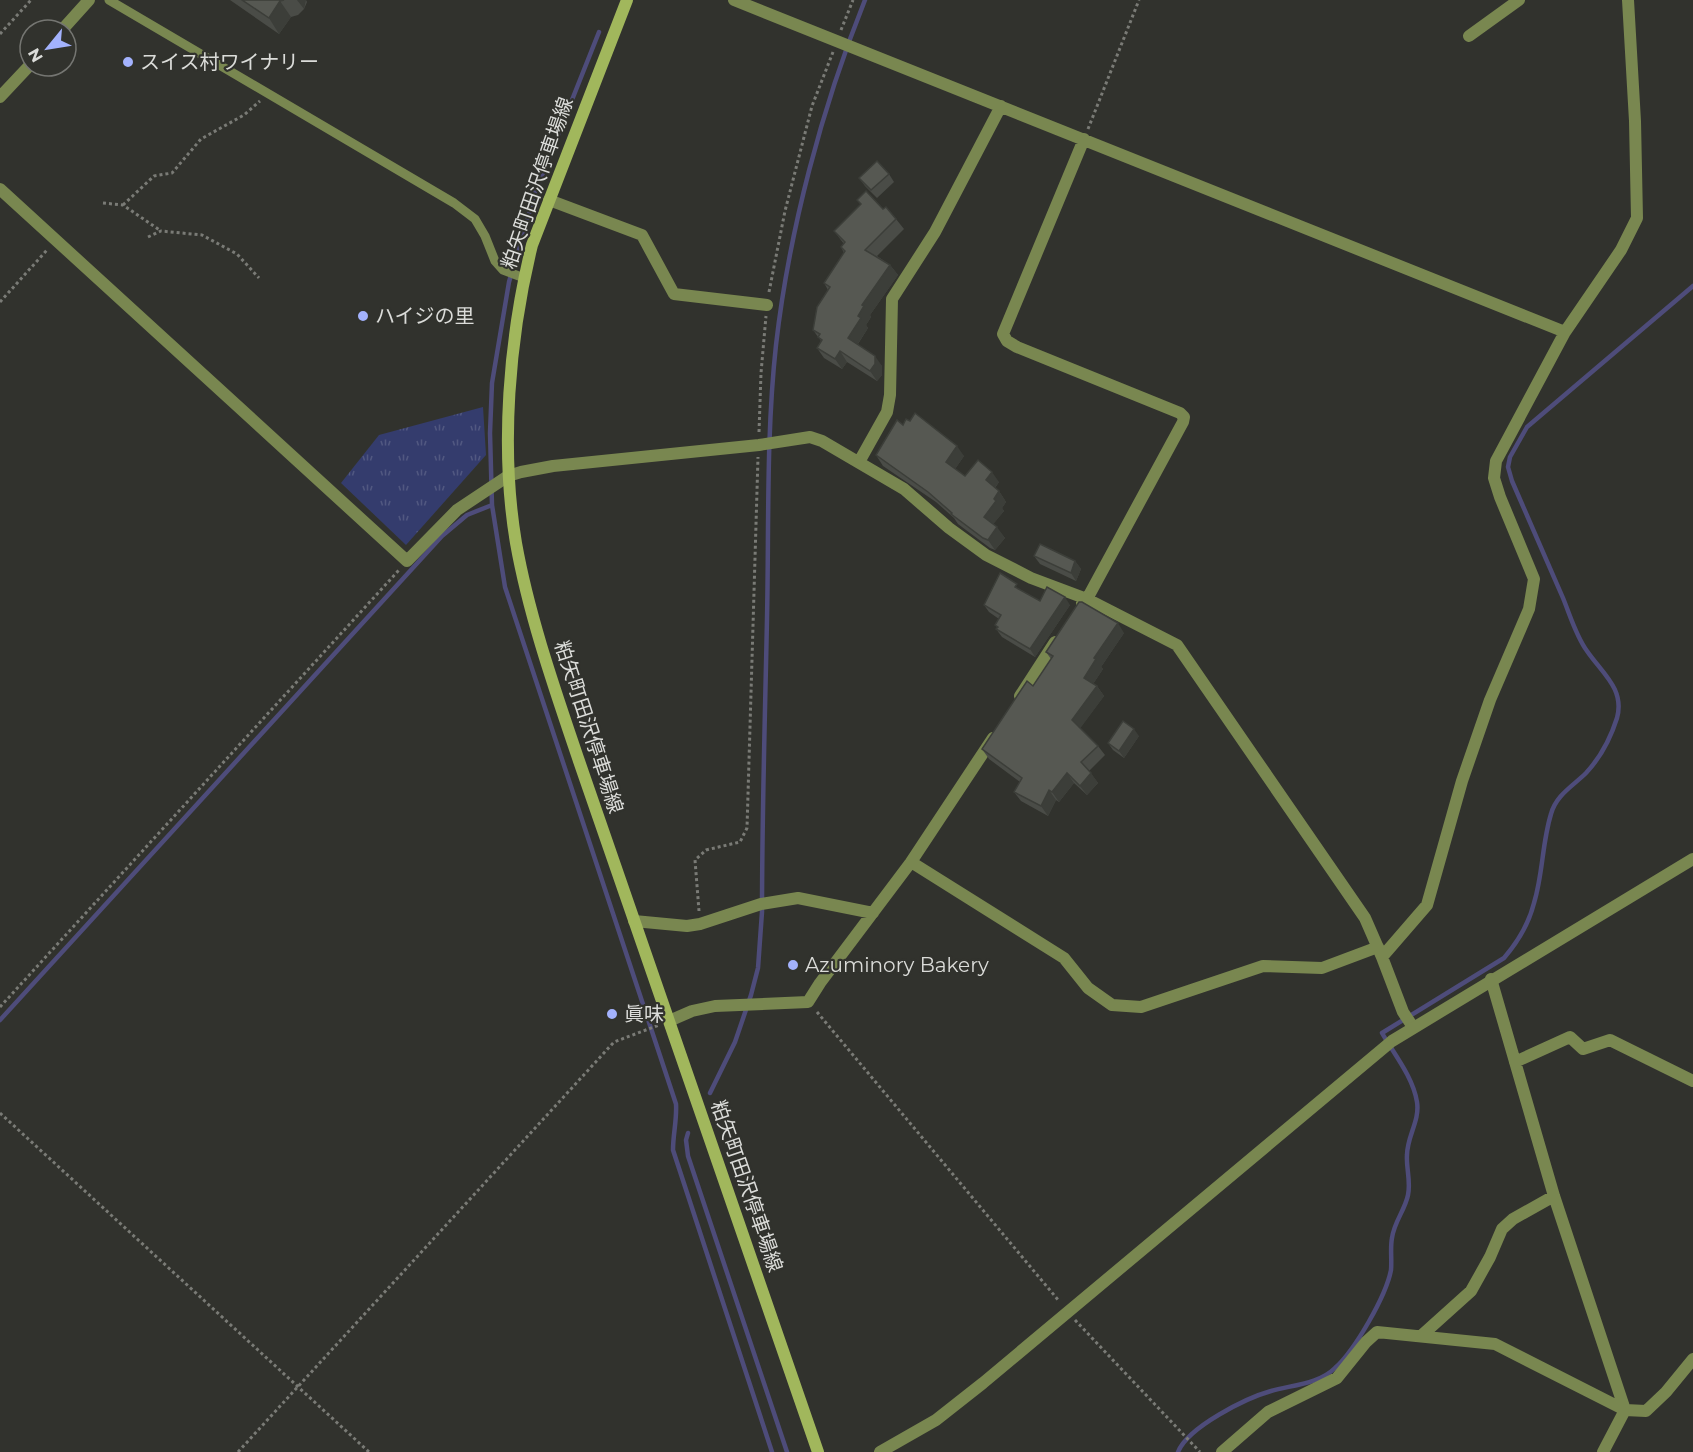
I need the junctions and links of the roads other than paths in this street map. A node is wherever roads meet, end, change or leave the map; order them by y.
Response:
1 (89, 0) edge
2 (110, 0) edge
3 (627, 0) edge
4 (734, 0) edge
5 (1519, 0) edge
6 (1628, 0) edge
7 (73, 18) edge
8 (1469, 36) dead end
9 (18, 78) edge
10 (0, 97) edge
11 (1001, 106) junction
12 (1084, 139) junction
13 (0, 189) edge
14 (549, 200) junction
15 (524, 278) junction
16 (767, 305) road end
17 (1565, 332) junction
18 (860, 462) junction
19 (508, 476) junction
20 (1088, 599) junction
21 (1073, 615) edge
22 (1060, 635) edge
23 (1015, 704) edge
24 (1002, 724) edge
25 (1693, 859) edge
26 (911, 862) junction
27 (873, 913) junction
28 (634, 921) junction
29 (1380, 952) junction
30 (1491, 979) junction
31 (1409, 1020) junction
32 (663, 1024) junction
33 (1515, 1062) junction
34 (1693, 1081) edge
35 (1554, 1196) junction
36 (1421, 1336) junction
37 (1693, 1359) edge
38 (1625, 1410) junction
39 (819, 1452) edge
40 (880, 1452) edge
41 (1222, 1452) edge
42 (1603, 1452) edge

1 - 7 street
2 - 15 lane
3 - 14 main road, 粕矢町田沢停車場線
4 - 11 street
5 - 8 street
6 - 17 street
9 - 10 street
11 - 12 street
11 - 18 street
12 - 17 street
12 - 20 street
13 - 19 street
14 - 15 main road, 粕矢町田沢停車場線
14 - 16 street
15 - 19 main road, 粕矢町田沢停車場線
17 - 29 street
18 - 19 street
18 - 20 street
19 - 28 main road, 粕矢町田沢停車場線
20 - 21 street
20 - 29 street
22 - 23 street
24 - 26 street
25 - 30 street
26 - 27 street
26 - 29 street
27 - 28 street
27 - 32 street
28 - 32 main road, 粕矢町田沢停車場線
29 - 31 street
30 - 31 street
30 - 33 street
31 - 40 street
32 - 39 main road, 粕矢町田沢停車場線
33 - 34 street
33 - 35 street
35 - 36 street
35 - 38 street
36 - 38 street
36 - 41 street
37 - 38 street
38 - 42 street

